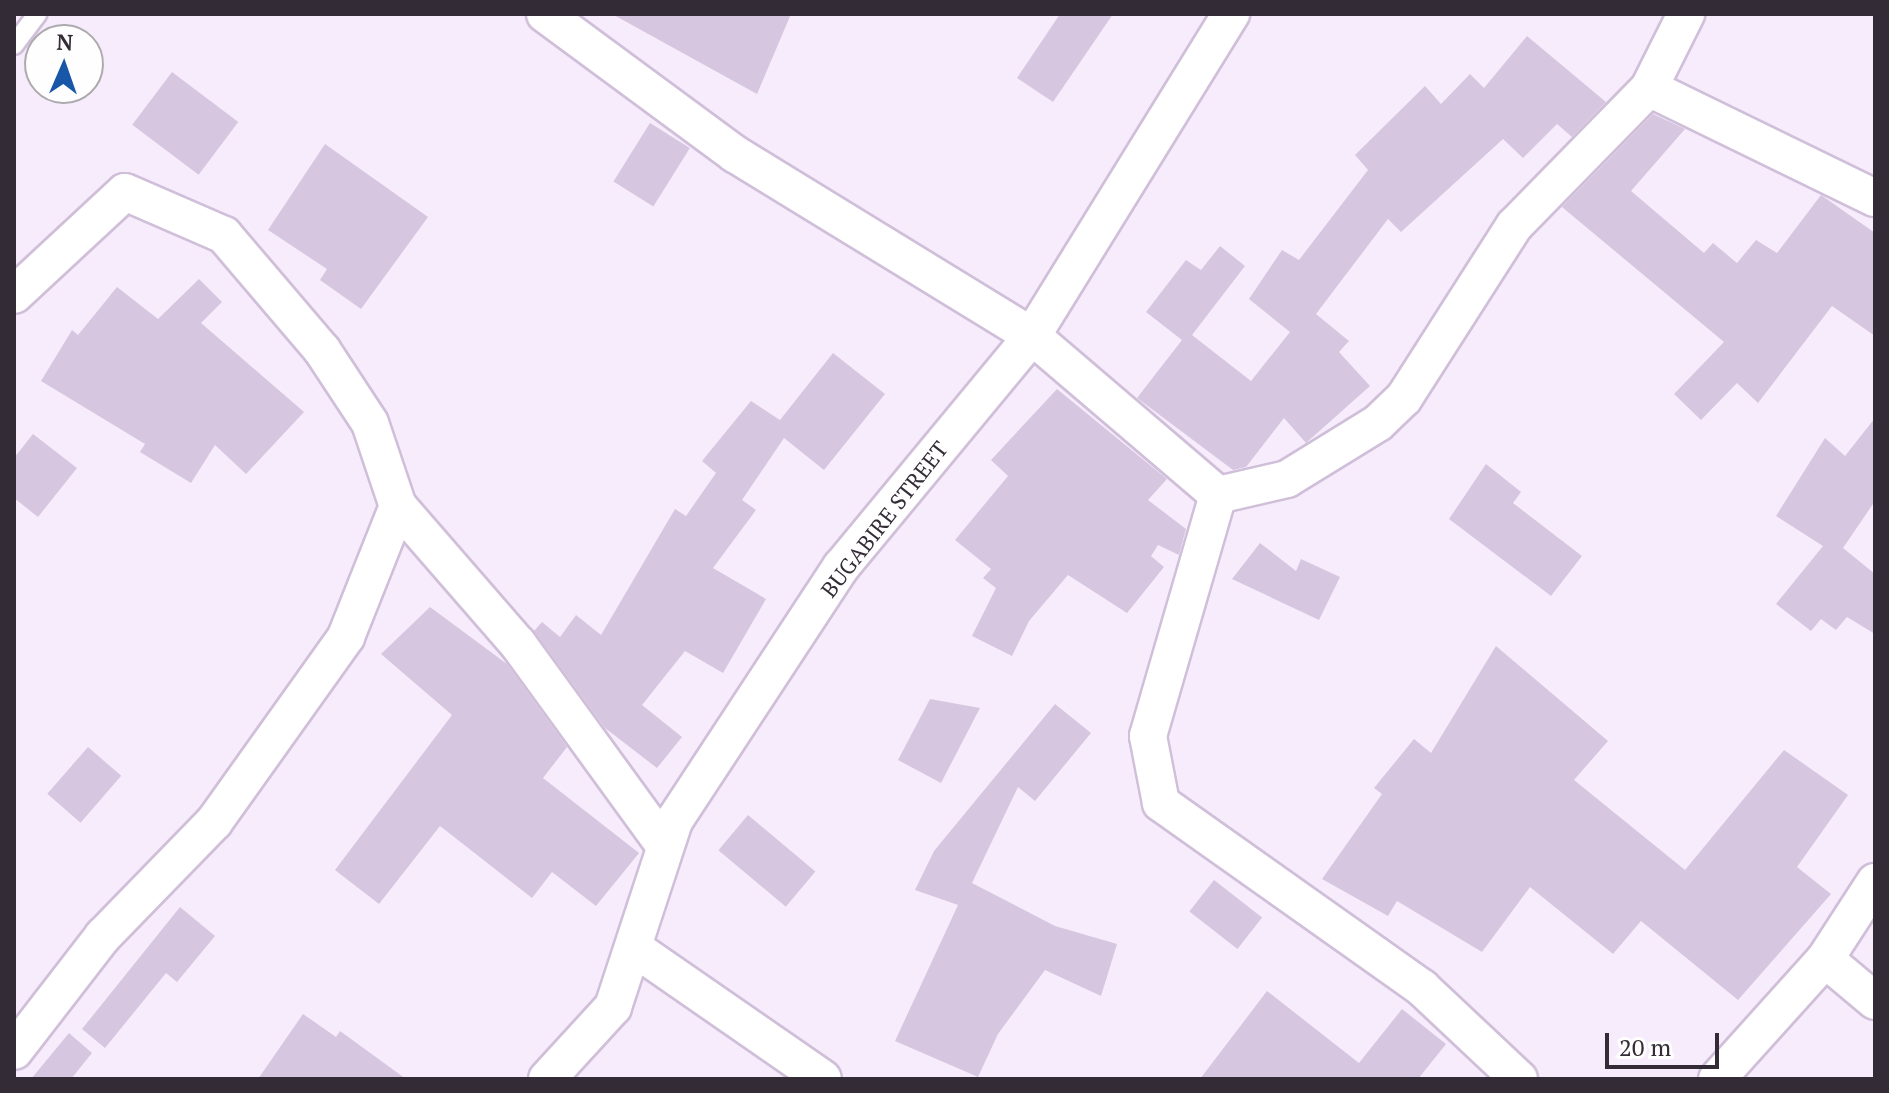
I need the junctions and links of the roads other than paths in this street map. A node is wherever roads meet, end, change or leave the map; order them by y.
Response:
1 (37, 14) edge
2 (545, 14) edge
3 (1231, 14) edge
4 (1686, 14) edge
5 (14, 45) edge
6 (1649, 88) junction
7 (1875, 198) edge
8 (14, 295) edge
9 (1032, 336) junction
10 (1218, 495) junction
11 (398, 506) junction
12 (664, 845) junction
13 (1875, 882) edge
14 (637, 950) junction
15 (1825, 959) junction
16 (1875, 1001) edge
17 (14, 1051) edge
18 (547, 1079) edge
19 (823, 1079) edge
20 (1519, 1079) edge
21 (1717, 1079) edge

1 - 5 lane
2 - 9 street
3 - 9 street, BUGABIRE STREET
4 - 6 street
6 - 7 street
6 - 10 street
8 - 11 street
9 - 10 street
9 - 12 street, BUGABIRE STREET
10 - 20 street
11 - 12 street
11 - 17 street
12 - 14 street, BUGABIRE STREET
13 - 15 street
14 - 18 street, BUGABIRE STREET
14 - 19 street
15 - 16 street
15 - 21 street

